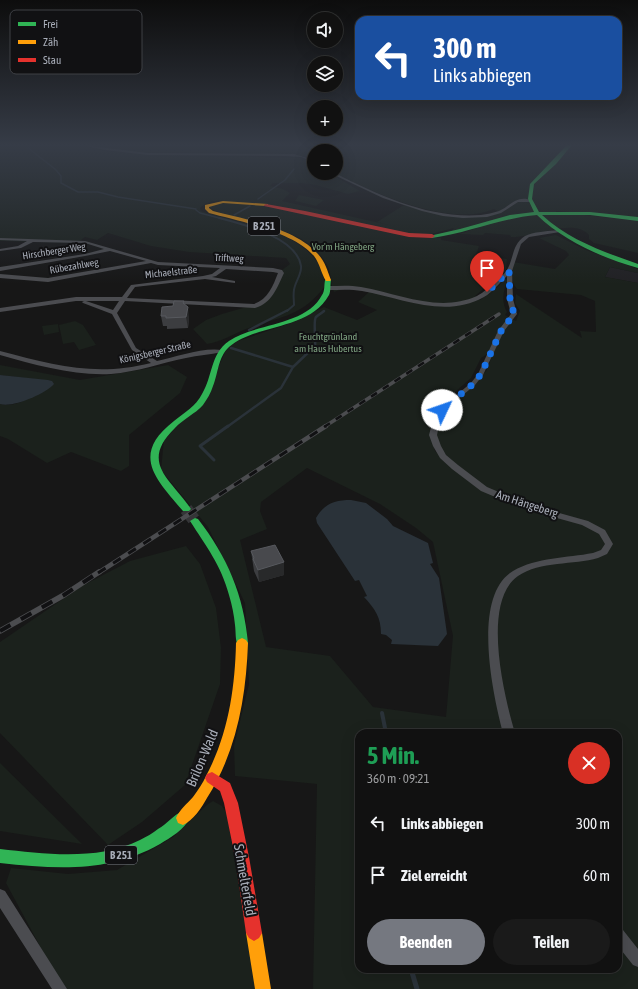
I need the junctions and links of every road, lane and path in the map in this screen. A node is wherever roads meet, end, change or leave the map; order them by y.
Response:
1 (369, 191) edge
2 (530, 191) edge
3 (530, 201) junction
4 (538, 214) junction
5 (638, 219) edge
6 (558, 232) junction
7 (0, 239) edge
8 (32, 241) junction
9 (111, 249) junction
10 (0, 250) edge
11 (151, 262) junction
12 (638, 266) edge
13 (225, 267) junction
14 (0, 269) edge
15 (509, 271) junction
16 (0, 276) edge
17 (204, 278) junction
18 (233, 282) dead end
19 (328, 288) junction
20 (76, 299) junction
21 (122, 299) junction
22 (0, 310) edge
23 (114, 313) junction
24 (220, 351) junction
25 (0, 353) edge
26 (156, 364) junction
27 (186, 508) tunnel mouth
28 (195, 521) tunnel mouth
29 (507, 729) edge
30 (212, 778) junction
31 (0, 856) edge
32 (0, 896) edge
33 (622, 940) edge
34 (638, 960) edge
35 (60, 989) edge
36 (263, 989) edge

1 - 3 street
2 - 3 main road
3 - 4 main road
4 - 5 main road, B 251
4 - 6 main road
4 - 19 main road, B 251
6 - 12 main road
6 - 15 street, Am Hängeberg
7 - 8 street, Triftweg
8 - 9 street, Triftweg
8 - 10 street
9 - 11 street, Triftweg
9 - 14 street, Hirschberger Weg
11 - 13 street, Triftweg
11 - 16 street, Rübezahlweg
13 - 17 street, Michaelstraße
13 - 21 street, Triftweg
15 - 19 street
15 - 29 street, Am Hängeberg
17 - 18 street, Michaelstraße
17 - 21 street, Michaelstraße
19 - 24 main road
20 - 21 street
20 - 22 street
20 - 23 street
21 - 23 street, Michaelstraße
23 - 26 street
24 - 26 street, Königsberger Straße
24 - 27 main road
25 - 26 street, Königsberger Straße
28 - 30 main road, Brilon-Wald / B 251
30 - 31 main road, Brilon-Wald / B 251
30 - 36 main road, Schmelterfeld
32 - 35 street
33 - 34 street

